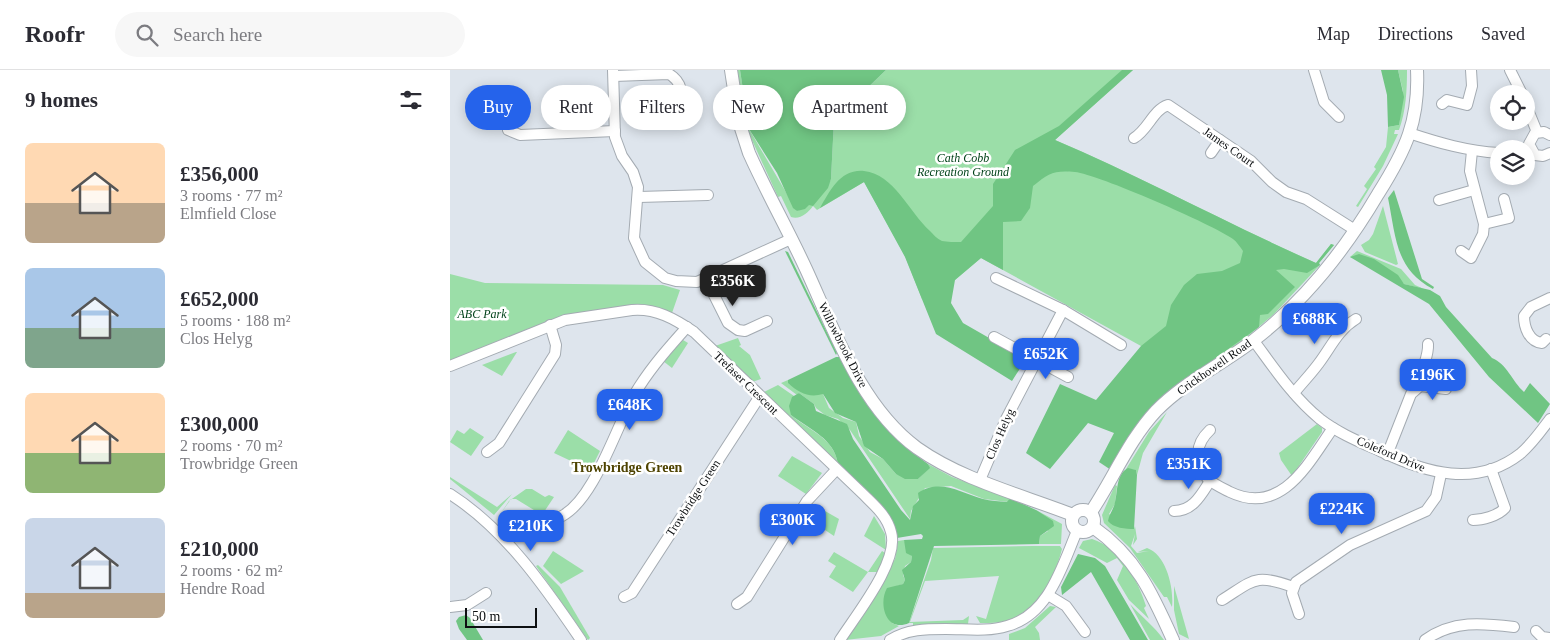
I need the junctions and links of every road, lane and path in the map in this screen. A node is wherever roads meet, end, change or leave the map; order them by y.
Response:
1 (731, 70) edge
2 (1314, 70) edge
3 (1417, 70) edge
4 (1471, 70) edge
5 (1510, 70) edge
6 (613, 73) edge
7 (680, 85) edge
8 (1518, 85) edge
9 (1442, 104) dead end
10 (1339, 117) dead end
11 (1535, 127) edge
12 (508, 130) dead end
13 (615, 131) junction
14 (1537, 132) junction
15 (1410, 133) junction
16 (1550, 135) edge
17 (1134, 138) dead end
18 (1220, 140) junction
19 (1530, 140) edge
20 (1472, 151) junction
21 (1490, 152) edge
22 (1211, 153) dead end
23 (1535, 154) edge
24 (1549, 157) edge
25 (1474, 190) junction
26 (708, 196) dead end
27 (638, 197) junction
28 (1504, 199) dead end
29 (1440, 200) dead end
30 (1484, 224) junction
31 (1355, 230) junction
32 (791, 239) junction
33 (1461, 251) dead end
34 (996, 278) dead end
35 (706, 279) junction
36 (1550, 298) edge
37 (1064, 310) junction
38 (1356, 318) dead end
39 (767, 321) dead end
40 (550, 325) junction
41 (688, 327) junction
42 (994, 337) dead end
43 (1546, 339) dead end
44 (1254, 341) junction
45 (1428, 344) dead end
46 (1121, 345) dead end
47 (1036, 360) junction
48 (450, 366) edge
49 (1068, 377) dead end
50 (1420, 386) junction
51 (1446, 389) dead end
52 (1294, 393) junction
53 (760, 396) junction
54 (1550, 419) edge
55 (1333, 428) junction
56 (1210, 430) dead end
57 (486, 452) dead end
58 (1387, 455) junction
59 (1491, 469) junction
60 (836, 470) junction
61 (1441, 474) junction
62 (980, 480) junction
63 (1210, 481) junction
64 (450, 494) edge
65 (1174, 511) dead end
66 (1091, 512) junction
67 (1074, 515) junction
68 (562, 516) dead end
69 (1473, 520) dead end
70 (1093, 527) junction
71 (1078, 531) junction
72 (1293, 587) junction
73 (486, 593) dead end
74 (1048, 595) junction
75 (624, 597) dead end
76 (1222, 600) dead end
77 (737, 604) dead end
78 (450, 608) edge
79 (1299, 614) dead end
80 (1514, 626) dead end
81 (991, 629) junction
82 (1536, 631) dead end
83 (1085, 632) dead end
84 (1550, 638) edge
85 (581, 640) edge
86 (840, 640) edge
87 (890, 640) edge
88 (992, 640) edge
89 (1173, 640) edge
90 (1425, 640) edge

1 - 32 street, Willowbrook Drive
2 - 10 street
3 - 15 street, Crickhowell Road
4 - 9 street
5 - 8 street
6 - 7 street
6 - 13 street
11 - 14 street
12 - 13 street
13 - 27 street
14 - 16 street
14 - 19 street
15 - 20 street
15 - 31 street, Crickhowell Road
17 - 18 street, James Court
18 - 22 street
18 - 31 street, James Court
20 - 21 street
20 - 25 street
23 - 24 street
25 - 29 street
25 - 30 street
26 - 27 street
27 - 35 street
28 - 30 street
30 - 33 street
31 - 44 street, Crickhowell Road
32 - 35 street
32 - 62 street, Willowbrook Drive
34 - 37 street
35 - 39 street
36 - 43 street
37 - 46 street
37 - 47 street, Clos Helyg
38 - 52 street
40 - 41 street, Trefaser Crescent
40 - 48 street, Trefaser Crescent
40 - 57 street
41 - 53 street, Trefaser Crescent
41 - 68 street
42 - 47 street
44 - 52 street, Coleford Drive
44 - 66 street, Crickhowell Road
45 - 50 street
47 - 49 street
47 - 62 street, Clos Helyg
50 - 51 street
50 - 58 street
52 - 55 street, Coleford Drive
53 - 60 street, Trefaser Crescent
53 - 75 street, Trowbridge Green
54 - 59 street, Coleford Drive
55 - 58 street, Coleford Drive
55 - 63 street
56 - 63 street
58 - 61 street, Coleford Drive
59 - 61 street, Coleford Drive
59 - 69 street
60 - 77 street
60 - 86 street, Trefaser Crescent
61 - 72 street
62 - 67 street, Willowbrook Drive
63 - 65 street
64 - 85 street
66 - 67 street
66 - 70 street
67 - 71 street
70 - 71 street
70 - 89 street
71 - 74 street
72 - 76 street
72 - 79 street
73 - 78 street
74 - 81 street
74 - 83 street
80 - 90 street
81 - 87 street
81 - 88 street
82 - 84 street

